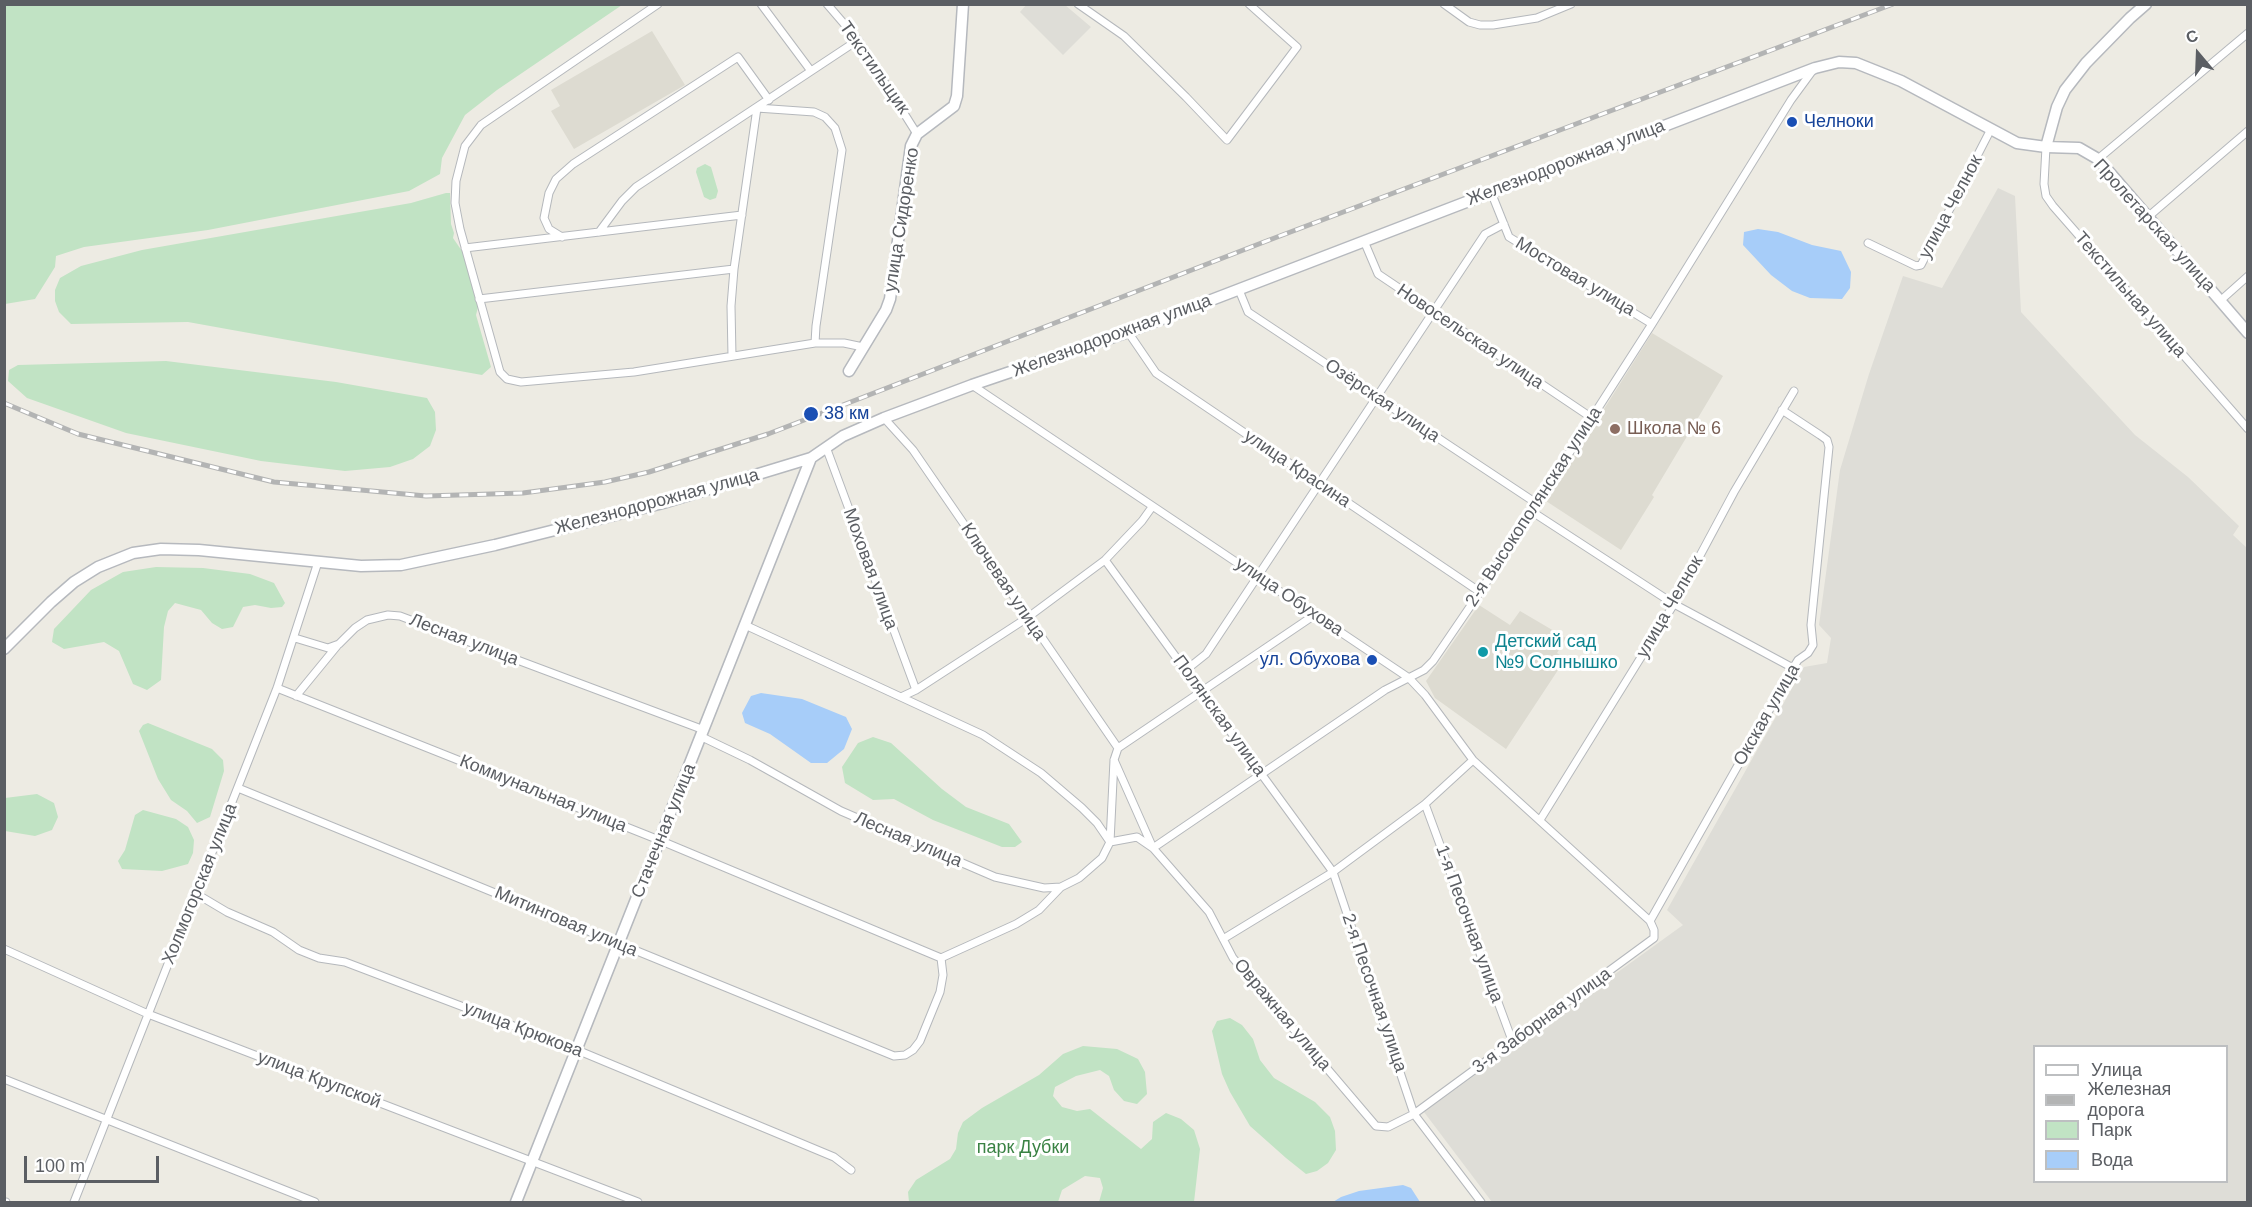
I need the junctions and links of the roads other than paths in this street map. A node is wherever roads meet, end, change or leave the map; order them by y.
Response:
1 (658, 4) edge
2 (761, 4) edge
3 (827, 4) edge
4 (1078, 4) edge
5 (1249, 4) edge
6 (1444, 4) edge
7 (1571, 4) edge
8 (2146, 4) edge
9 (964, 5) edge
10 (2247, 33) edge
11 (858, 40) junction
12 (1815, 68) junction
13 (812, 71) junction
14 (769, 100) junction
15 (757, 108) junction
16 (1991, 129) junction
17 (2247, 131) edge
18 (917, 134) junction
19 (2046, 147) junction
20 (2098, 159) junction
21 (1491, 192) junction
22 (742, 215) junction
23 (2149, 216) junction
24 (1504, 224) junction
25 (599, 232) junction
26 (562, 237) junction
27 (1364, 242) junction
28 (1868, 243) dead end
29 (465, 248) junction
30 (734, 269) junction
31 (2247, 276) edge
32 (1239, 290) junction
33 (479, 299) junction
34 (2220, 301) junction
35 (1432, 312) junction
36 (1652, 324) junction
37 (1128, 332) junction
38 (2247, 333) edge
39 (815, 343) junction
40 (863, 347) junction
41 (732, 356) junction
42 (849, 371) dead end
43 (972, 385) junction
44 (1794, 391) dead end
45 (1377, 397) junction
46 (1782, 410) junction
47 (884, 418) junction
48 (1592, 418) junction
49 (2247, 429) edge
50 (826, 447) junction
51 (811, 458) junction
52 (1319, 484) junction
53 (1536, 503) junction
54 (1152, 507) junction
55 (1532, 511) junction
56 (1105, 560) junction
57 (318, 562) junction
58 (1258, 576) junction
59 (1480, 592) junction
60 (1674, 604) junction
61 (1316, 614) junction
62 (1027, 618) junction
63 (745, 625) junction
64 (295, 638) junction
65 (339, 644) junction
66 (4, 649) edge
67 (1793, 668) junction
68 (1186, 670) junction
69 (1409, 678) junction
70 (277, 688) junction
71 (916, 690) junction
72 (1201, 692) junction
73 (296, 696) junction
74 (901, 697) junction
75 (703, 733) junction
76 (1118, 748) junction
77 (1114, 760) junction
78 (1473, 760) junction
79 (1262, 775) junction
80 (238, 788) junction
81 (1425, 804) junction
82 (1540, 820) junction
83 (658, 840) junction
84 (1110, 842) junction
85 (1154, 848) junction
86 (1333, 872) junction
87 (1061, 887) junction
88 (195, 892) junction
89 (1650, 921) junction
90 (1223, 939) junction
91 (619, 943) junction
92 (4, 949) edge
93 (941, 958) junction
94 (148, 1014) junction
95 (1513, 1043) junction
96 (577, 1050) junction
97 (4, 1079) edge
98 (1414, 1114) junction
99 (108, 1120) junction
100 (533, 1161) junction
101 (851, 1170) dead end
102 (74, 1203) edge
103 (315, 1203) edge
104 (516, 1203) edge
105 (638, 1203) edge
106 (1480, 1203) edge

1 - 29 street
2 - 13 street
3 - 11 street, Текстильщик
4 - 5 street
6 - 7 street
8 - 19 street
9 - 18 street, улица Сидоренко
10 - 20 street
11 - 13 street
11 - 18 street, Текстильщик
12 - 16 street, Железнодорожная улица
12 - 21 street, Железнодорожная улица
12 - 36 street, 2-я Высокополянская улица
13 - 14 street
14 - 15 street
14 - 26 street
15 - 22 street
15 - 25 street
15 - 39 street
16 - 19 street, Железнодорожная улица
16 - 28 street, улица Челнок
17 - 23 street
18 - 40 street, улица Сидоренко
19 - 20 street, Пролетарская улица
19 - 49 street, Текстильная улица
20 - 23 street, Пролетарская улица
21 - 24 street, Мостовая улица
21 - 27 street, Железнодорожная улица
22 - 25 street
22 - 30 street
23 - 34 street, Пролетарская улица
24 - 35 street
24 - 36 street, Мостовая улица
25 - 26 street
26 - 29 street
27 - 32 street, Железнодорожная улица
27 - 35 street, Новосельская улица
29 - 33 street
30 - 33 street
30 - 41 street
31 - 34 street
32 - 37 street, Железнодорожная улица
32 - 45 street, Озёрская улица
33 - 41 street
34 - 38 street, Пролетарская улица
35 - 45 street
35 - 48 street, Новосельская улица
36 - 48 street, 2-я Высокополянская улица
37 - 43 street, Железнодорожная улица
37 - 52 street, улица Красина
39 - 40 street
39 - 41 street
40 - 42 street, улица Сидоренко
43 - 47 street, Железнодорожная улица
43 - 54 street, улица Обухова
44 - 46 street, улица Челнок
45 - 52 street
45 - 53 street, Озёрская улица
46 - 60 street, улица Челнок
46 - 67 street, Окская улица
47 - 50 street, Железнодорожная улица
47 - 62 street, Ключевая улица
48 - 53 street, 2-я Высокополянская улица
50 - 51 street, Железнодорожная улица
50 - 71 street, Моховая улица
51 - 57 street, Железнодорожная улица
51 - 63 street, Стачечная улица
52 - 58 street
52 - 59 street, улица Красина
53 - 55 street, 2-я Высокополянская улица
54 - 56 street
54 - 58 street, улица Обухова
55 - 59 street, 2-я Высокополянская улица
55 - 60 street
56 - 62 street
56 - 68 street, Полянская улица
57 - 64 street, Холмогорская улица
57 - 66 street, Железнодорожная улица
58 - 61 street, улица Обухова
58 - 68 street
59 - 69 street, 2-я Высокополянская улица
60 - 67 street
60 - 82 street, улица Челнок
61 - 69 street, улица Обухова
61 - 72 street
62 - 71 street
62 - 76 street, Ключевая улица
63 - 74 street
63 - 75 street, Стачечная улица
64 - 65 street
64 - 70 street, Холмогорская улица
65 - 73 street, Лесная улица
65 - 75 street, Лесная улица
67 - 89 street, Окская улица
68 - 72 street, Полянская улица
69 - 78 street, улица Обухова
69 - 79 street, 2-я Высокополянская улица
70 - 73 street, Коммунальная улица
70 - 80 street, Холмогорская улица
71 - 74 street
72 - 76 street
72 - 79 street, Полянская улица
73 - 83 street, Коммунальная улица
74 - 84 street
75 - 83 street, Стачечная улица
75 - 87 street, Лесная улица
76 - 77 street
77 - 84 street
77 - 85 street, Овражная улица
78 - 81 street
78 - 82 street, улица Обухова
79 - 85 street, 2-я Высокополянская улица
79 - 86 street, Полянская улица
80 - 88 street, Холмогорская улица
80 - 91 street, Митинговая улица
81 - 86 street
81 - 95 street, 1-я Песочная улица
82 - 89 street, улица Обухова
83 - 91 street, Стачечная улица
83 - 93 street, Коммунальная улица
84 - 85 street
84 - 87 street
85 - 90 street, Овражная улица
86 - 90 street
86 - 98 street, 2-я Песочная улица
87 - 93 street
88 - 94 street, Холмогорская улица
88 - 96 street, улица Крюкова
89 - 95 street, 3-я Заборная улица
90 - 98 street, Овражная улица
91 - 93 street, Митинговая улица
91 - 96 street, Стачечная улица
92 - 94 street, улица Крупской
94 - 99 street, Холмогорская улица
94 - 100 street, улица Крупской
95 - 98 street, 3-я Заборная улица
96 - 100 street, Стачечная улица
96 - 101 street, улица Крюкова
97 - 99 street
98 - 106 street, 2-я Песочная улица
99 - 102 street, Холмогорская улица
99 - 103 street
100 - 104 street, Стачечная улица
100 - 105 street, улица Крупской

